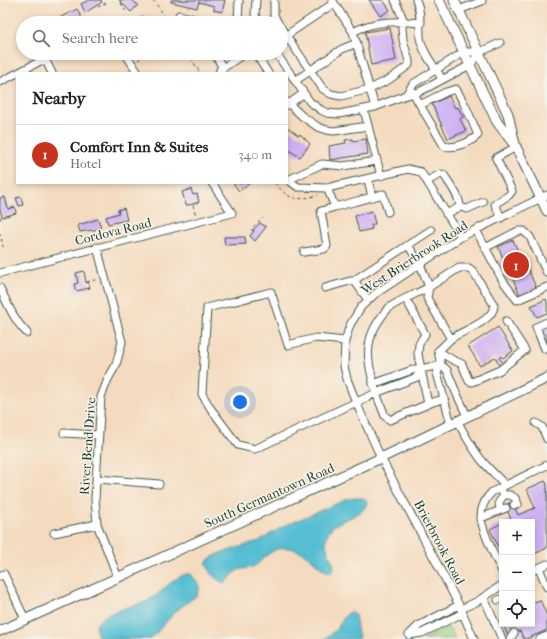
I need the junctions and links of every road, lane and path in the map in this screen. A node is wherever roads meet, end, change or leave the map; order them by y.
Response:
1 (152, 0) edge
2 (239, 0) edge
3 (256, 0) edge
4 (274, 0) edge
5 (395, 0) edge
6 (416, 0) edge
7 (439, 0) edge
8 (454, 0) edge
9 (482, 1) edge
10 (333, 2) edge
11 (106, 3) dead end
12 (121, 3) dead end
13 (98, 7) dead end
14 (459, 10) junction
15 (126, 12) dead end
16 (179, 15) dead end
17 (164, 16) edge
18 (183, 16) edge
19 (238, 16) edge
20 (256, 16) edge
21 (274, 16) edge
22 (403, 22) junction
23 (421, 23) junction
24 (353, 32) junction
25 (288, 34) edge
26 (288, 42) edge
27 (357, 43) junction
28 (500, 43) dead end
29 (464, 52) junction
30 (480, 52) junction
31 (43, 60) edge
32 (46, 60) edge
33 (129, 60) edge
34 (138, 60) edge
35 (192, 60) edge
36 (217, 60) edge
37 (235, 60) edge
38 (260, 60) edge
39 (281, 60) edge
40 (132, 65) junction
41 (470, 65) junction
42 (436, 69) junction
43 (221, 70) edge
44 (310, 71) junction
45 (20, 72) edge
46 (52, 72) edge
47 (137, 72) edge
48 (199, 72) edge
49 (267, 72) edge
50 (16, 74) edge
51 (442, 79) junction
52 (295, 81) junction
53 (0, 82) edge
54 (370, 89) junction
55 (303, 94) junction
56 (410, 94) junction
57 (288, 102) edge
58 (288, 104) edge
59 (420, 105) junction
60 (375, 107) junction
61 (364, 110) junction
62 (368, 126) junction
63 (516, 148) junction
64 (377, 161) junction
65 (381, 176) junction
66 (368, 179) junction
67 (288, 180) edge
68 (288, 181) edge
69 (427, 181) junction
70 (213, 184) edge
71 (327, 188) junction
72 (544, 196) edge
73 (372, 197) junction
74 (483, 202) dead end
75 (193, 205) dead end
76 (336, 207) junction
77 (460, 207) junction
78 (547, 211) edge
79 (388, 212) dead end
80 (446, 214) junction
81 (0, 217) edge
82 (263, 218) dead end
83 (501, 218) junction
84 (1, 220) edge
85 (197, 222) junction
86 (431, 230) dead end
87 (476, 230) junction
88 (253, 231) dead end
89 (0, 233) edge
90 (461, 237) junction
91 (408, 245) junction
92 (4, 247) dead end
93 (97, 247) junction
94 (485, 248) junction
95 (304, 252) dead end
96 (420, 264) junction
97 (547, 272) edge
98 (0, 273) edge
99 (105, 277) junction
100 (356, 281) junction
101 (87, 282) dead end
102 (547, 286) edge
103 (429, 287) junction
104 (0, 288) edge
105 (326, 288) dead end
106 (406, 299) junction
107 (368, 300) junction
108 (506, 321) dead end
109 (547, 322) edge
110 (27, 333) dead end
111 (451, 339) junction
112 (345, 341) junction
113 (547, 348) edge
114 (438, 351) junction
115 (441, 365) junction
116 (420, 369) junction
117 (547, 378) edge
118 (373, 384) junction
119 (376, 394) junction
120 (443, 399) junction
121 (356, 402) junction
122 (428, 404) junction
123 (467, 416) junction
124 (454, 423) junction
125 (536, 424) dead end
126 (64, 433) dead end
127 (98, 435) junction
128 (547, 439) edge
129 (381, 458) junction
130 (547, 465) edge
131 (97, 479) junction
132 (158, 484) dead end
133 (503, 486) junction
134 (504, 495) junction
135 (507, 508) junction
136 (481, 518) junction
137 (97, 524) junction
138 (54, 533) dead end
139 (499, 564) edge
140 (547, 564) edge
141 (535, 569) edge
142 (2, 575) edge
143 (118, 578) junction
144 (499, 587) edge
145 (547, 587) edge
146 (484, 598) junction
147 (461, 609) junction
148 (25, 619) junction
149 (499, 622) edge
150 (500, 627) edge
151 (0, 631) edge
152 (547, 636) edge
153 (474, 639) edge
154 (502, 639) edge
155 (540, 639) edge

1 - 17 path
2 - 19 street
3 - 20 street
4 - 21 street
5 - 22 street
6 - 23 street
7 - 29 main road
8 - 14 main road
9 - 14 street
10 - 24 street
10 - 25 street
11 - 13 path
12 - 15 path
14 - 30 main road
16 - 18 street
22 - 23 street
22 - 24 street
22 - 54 street
23 - 42 street
24 - 27 street
26 - 44 street
27 - 44 street
27 - 54 street
28 - 30 street
29 - 30 street
29 - 41 main road
29 - 42 street
30 - 41 street
30 - 63 main road
31 - 45 street
32 - 46 street
33 - 40 street
34 - 40 path
35 - 48 path
36 - 43 street
37 - 43 street
38 - 49 street
39 - 52 street
40 - 47 street
41 - 51 street
41 - 63 main road
42 - 51 street
42 - 56 street
44 - 52 street
44 - 54 street
50 - 53 street
51 - 56 street
52 - 55 street
54 - 60 street
55 - 57 street
55 - 61 street
56 - 59 street
56 - 60 street
58 - 62 street
59 - 59 street
60 - 61 street
61 - 62 street
62 - 64 street
63 - 72 main road
63 - 83 street
64 - 65 street
64 - 67 street
65 - 66 street
65 - 69 street
66 - 71 street
66 - 73 street
68 - 71 street
69 - 77 street
69 - 80 street
70 - 85 street, Cordova Road
71 - 76 street
72 - 78 main road
72 - 83 street, West Brierbrook Road
73 - 76 street
73 - 79 street
74 - 77 street
75 - 85 path
76 - 95 street
77 - 80 street
80 - 90 street
81 - 84 path
82 - 88 path
83 - 87 street, West Brierbrook Road
85 - 93 street, Cordova Road
86 - 91 street
87 - 90 street, West Brierbrook Road
87 - 94 street
89 - 92 path
90 - 96 street, West Brierbrook Road
91 - 96 street
91 - 100 street
93 - 98 street, Cordova Road
93 - 99 street, River Bend Drive
94 - 97 street
94 - 102 street
96 - 103 street
96 - 107 street, West Brierbrook Road
99 - 101 path
99 - 127 street, River Bend Drive
100 - 105 street
100 - 107 street
103 - 106 street
103 - 111 street
103 - 111 street
104 - 110 street
106 - 116 street
106 - 118 street
107 - 112 street, West Brierbrook Road
108 - 114 street
109 - 113 street
111 - 114 street
112 - 121 street, West Brierbrook Road
112 - 121 street
114 - 115 street
115 - 116 street
115 - 120 street
115 - 123 street
116 - 118 street
116 - 119 street
116 - 122 street
117 - 123 main road, South Germantown Road
118 - 119 street
119 - 121 street
119 - 122 street
120 - 122 street
120 - 124 street
121 - 129 street, West Brierbrook Road
123 - 124 main road, South Germantown Road
124 - 129 main road, South Germantown Road
124 - 133 street
125 - 128 street
126 - 127 street
127 - 131 street, River Bend Drive
129 - 143 main road, South Germantown Road
129 - 147 street, Brierbrook Road
130 - 133 street
131 - 132 street
131 - 137 street, River Bend Drive
133 - 134 street
133 - 136 street
134 - 135 street
134 - 135 street
135 - 136 street
136 - 139 street
137 - 138 street
137 - 143 street, River Bend Drive
140 - 141 street
141 - 145 street
142 - 148 street
143 - 148 main road, South Germantown Road
144 - 146 street
146 - 147 street
146 - 149 street
147 - 147 street
147 - 153 street, Brierbrook Road
148 - 151 main road, South Germantown Road
150 - 154 street
152 - 155 street

